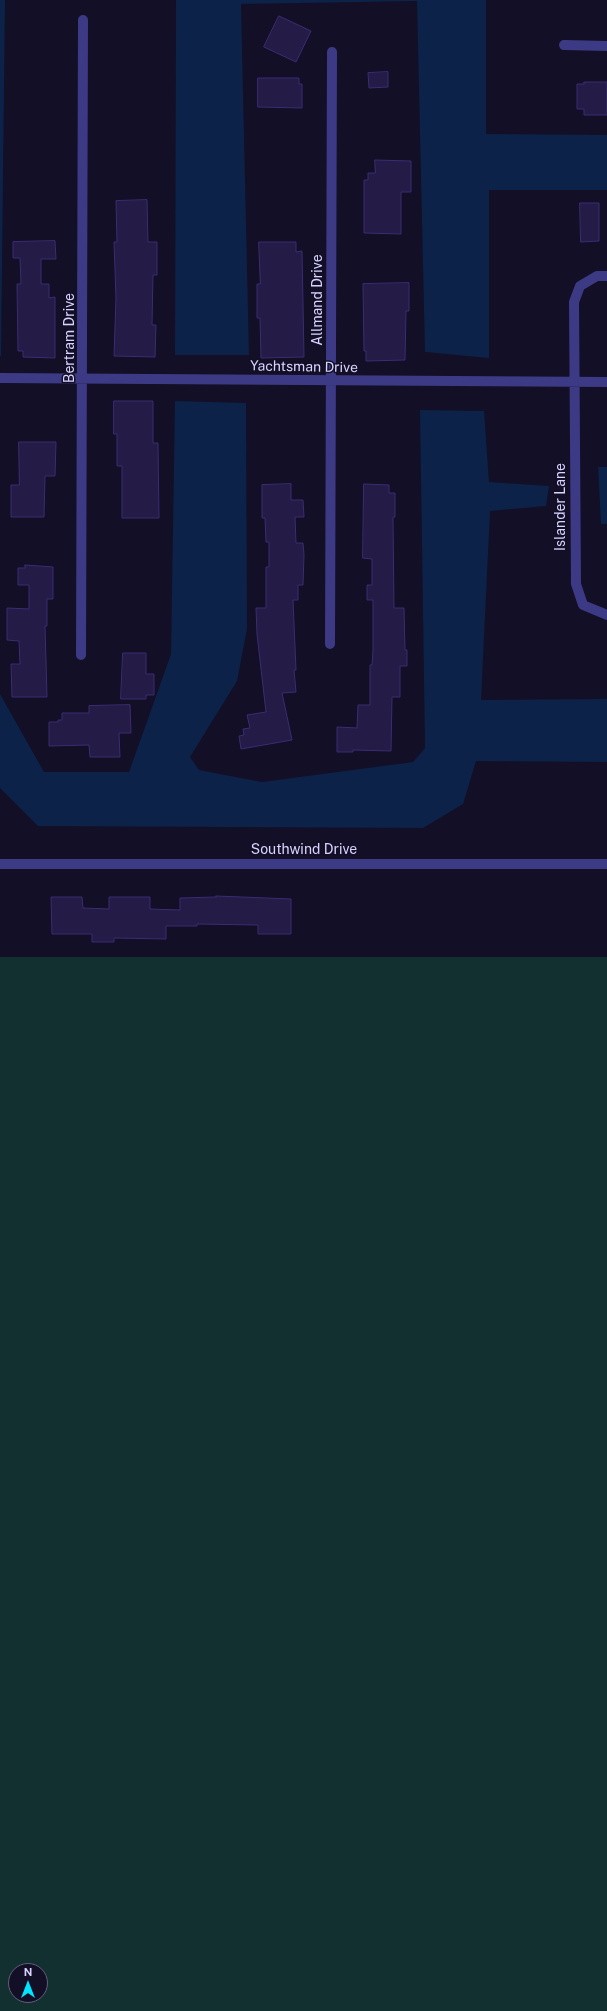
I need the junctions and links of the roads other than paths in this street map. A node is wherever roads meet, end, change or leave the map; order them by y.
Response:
1 (83, 20) dead end
2 (564, 45) dead end
3 (607, 46) edge
4 (332, 52) dead end
5 (607, 276) edge
6 (0, 378) edge
7 (84, 378) junction
8 (332, 381) junction
9 (575, 382) junction
10 (607, 382) edge
11 (607, 615) edge
12 (330, 644) dead end
13 (81, 655) dead end
14 (0, 864) edge
15 (607, 864) edge

1 - 7 street, Bertram Drive
2 - 3 street
4 - 8 street, Allmand Drive
5 - 9 street, Islander Lane
6 - 7 street, Yachtsman Drive
7 - 8 street, Yachtsman Drive
7 - 13 street, Bertram Drive
8 - 9 street, Yachtsman Drive
8 - 12 street, Allmand Drive
9 - 10 street, Yachtsman Drive
9 - 11 street, Islander Lane
14 - 15 street, Southwind Drive

